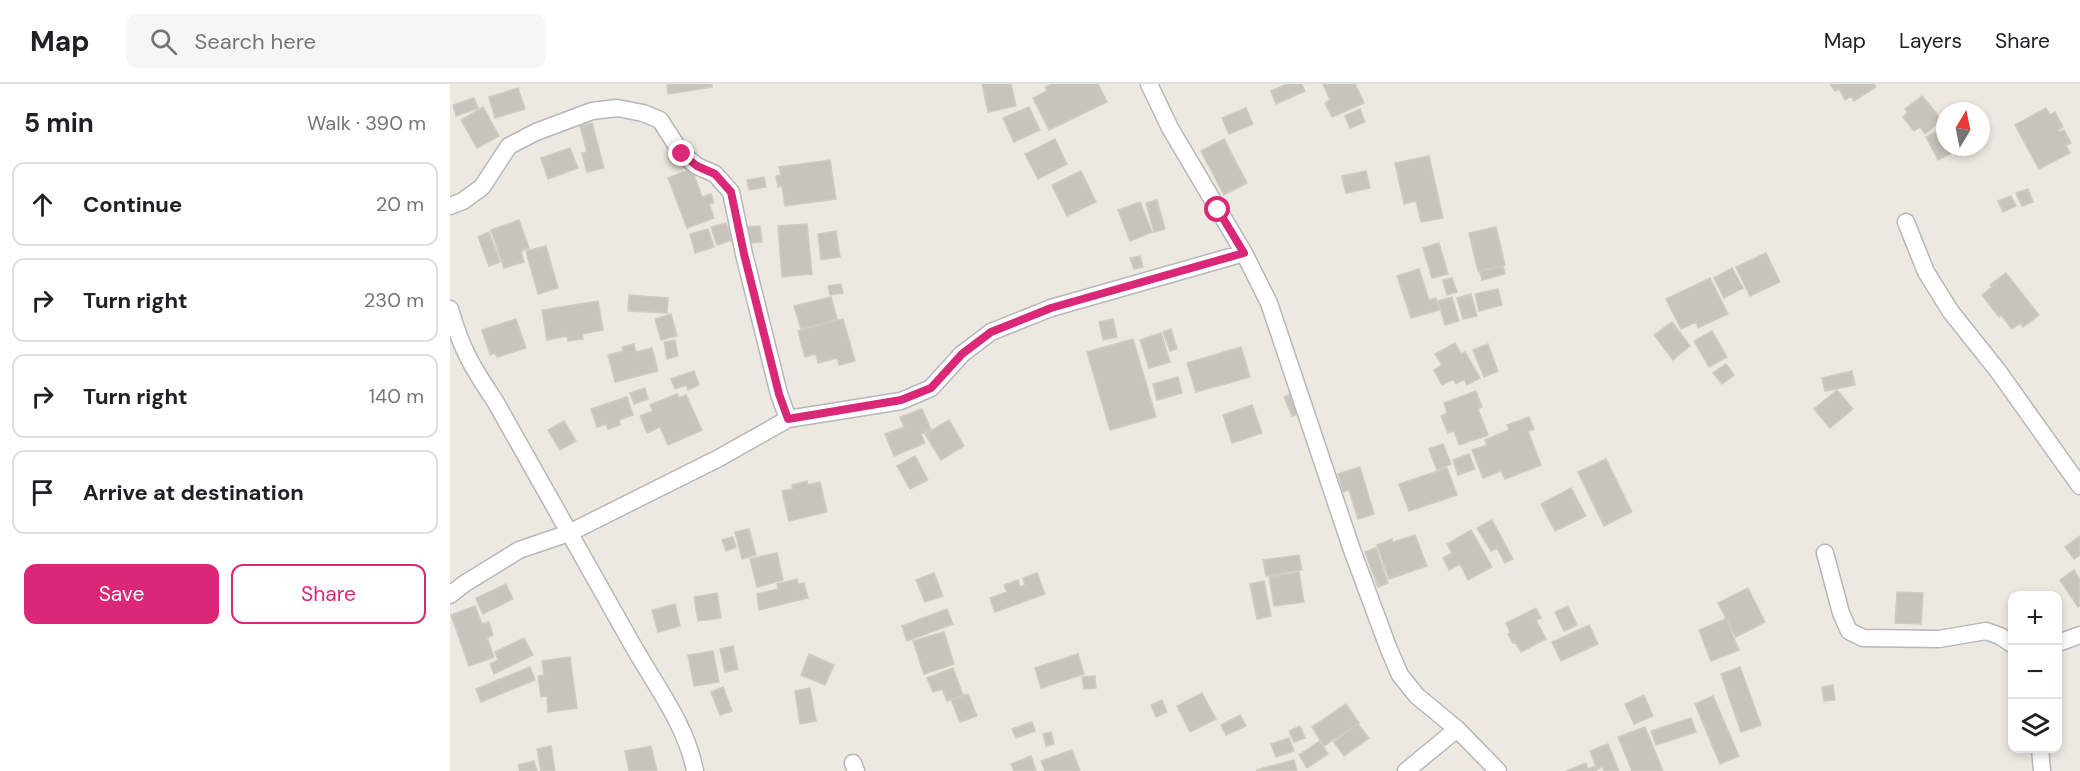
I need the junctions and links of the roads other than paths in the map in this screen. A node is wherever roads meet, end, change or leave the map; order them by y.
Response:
1 (1149, 84) edge
2 (450, 206) edge
3 (1906, 222) dead end
4 (1244, 253) junction
5 (450, 309) edge
6 (788, 419) junction
7 (2080, 486) edge
8 (569, 533) junction
9 (1825, 553) dead end
10 (450, 595) edge
11 (2080, 635) edge
12 (2008, 641) edge
13 (2062, 642) edge
14 (1457, 729) junction
15 (2040, 753) edge
16 (695, 771) edge
17 (1406, 771) edge
18 (1498, 771) edge
19 (2042, 771) edge

1 - 4 street
2 - 6 street
3 - 7 street
4 - 6 street
4 - 14 street
5 - 8 street
6 - 8 street
8 - 10 street
8 - 16 street
9 - 12 street
11 - 13 street
14 - 17 street
14 - 18 street
15 - 19 street

